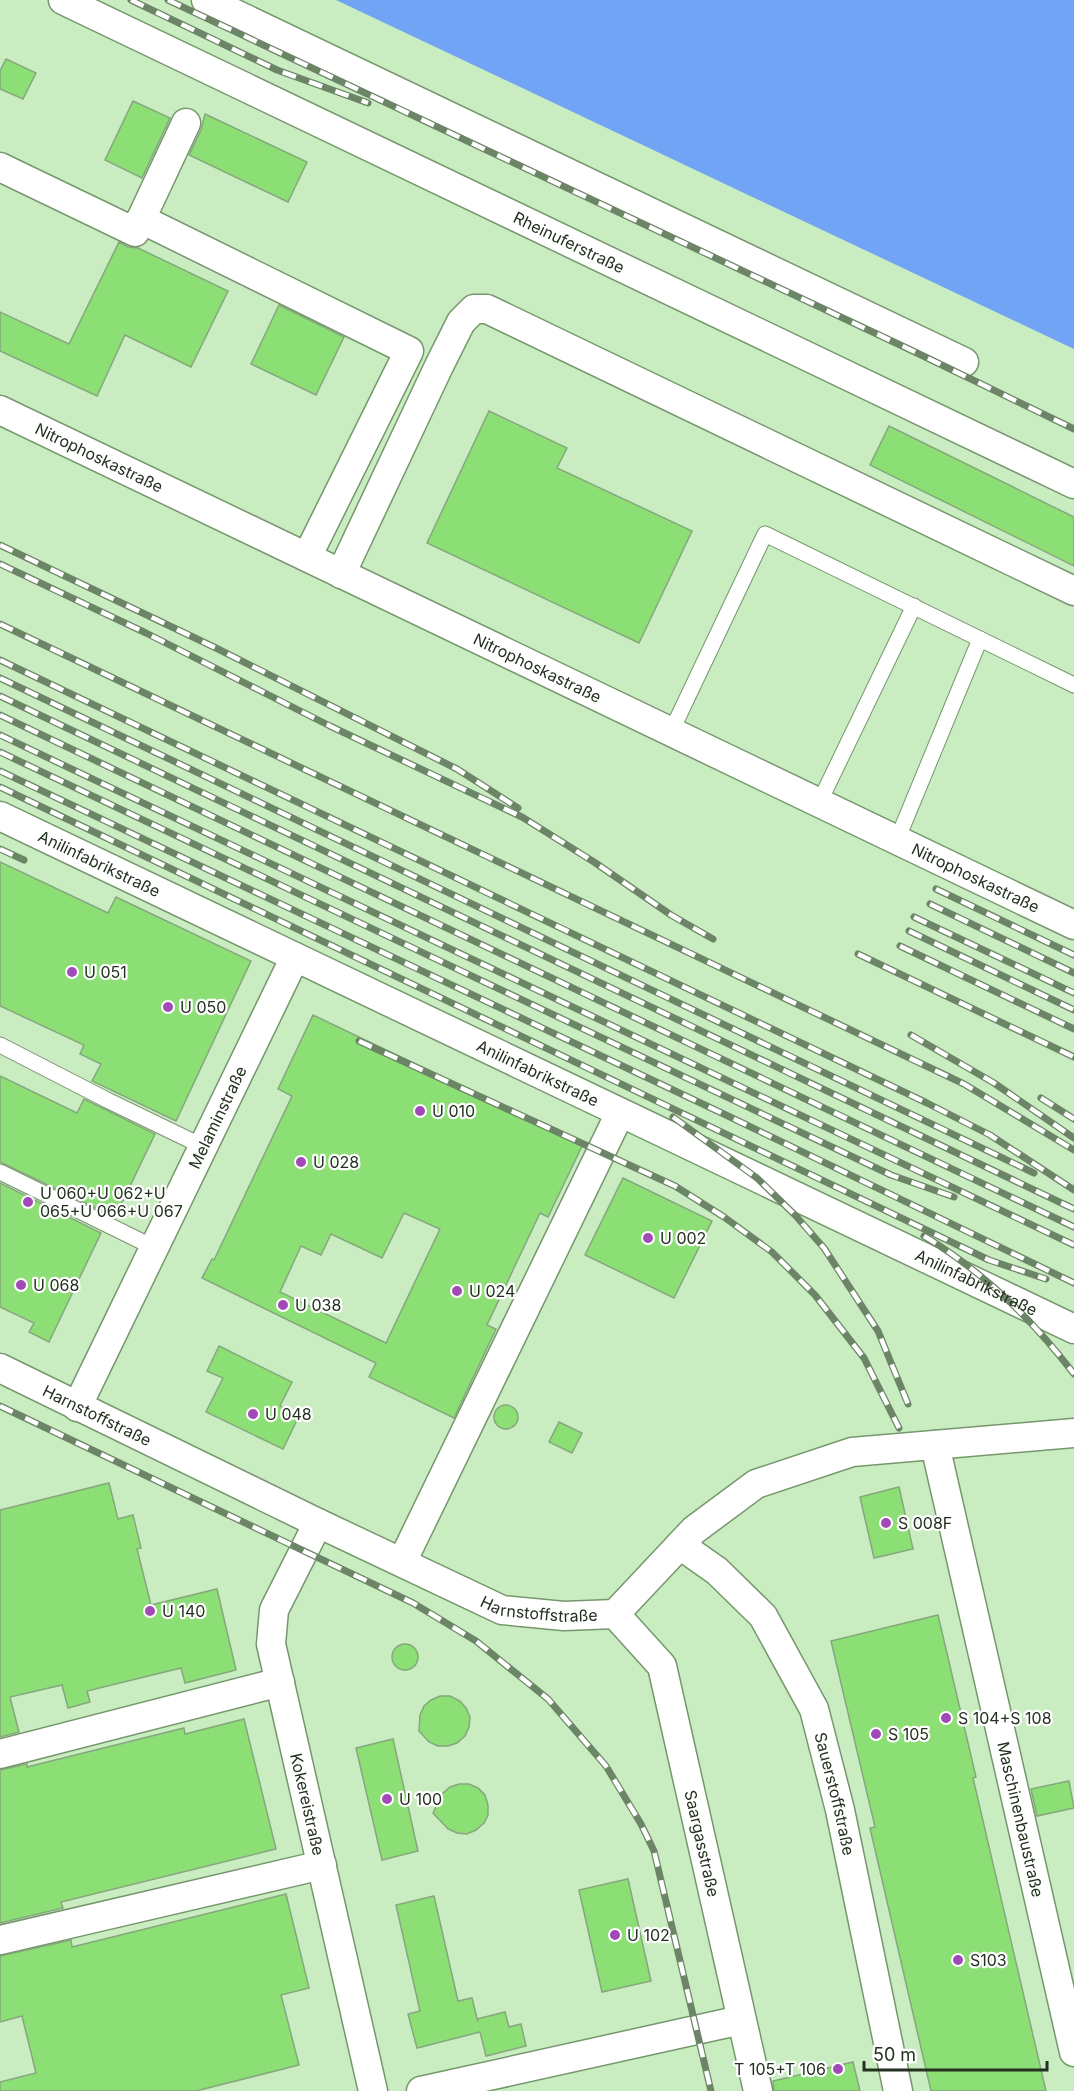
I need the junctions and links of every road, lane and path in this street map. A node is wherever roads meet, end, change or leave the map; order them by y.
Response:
1 (63, 0) edge
2 (206, 0) edge
3 (186, 123) dead end
4 (0, 167) edge
5 (141, 219) junction
6 (409, 351) junction
7 (964, 362) dead end
8 (439, 366) junction
9 (0, 410) edge
10 (1074, 484) edge
11 (307, 557) junction
12 (341, 574) junction
13 (1074, 591) edge
14 (914, 606) junction
15 (980, 639) junction
16 (1072, 678) edge
17 (670, 732) junction
18 (819, 803) junction
19 (0, 816) edge
20 (897, 840) junction
21 (1074, 925) edge
22 (295, 957) junction
23 (0, 1045) edge
24 (620, 1113) junction
25 (204, 1147) junction
26 (0, 1173) edge
27 (155, 1248) junction
28 (1074, 1329) edge
29 (0, 1368) edge
30 (77, 1407) junction
31 (1074, 1433) edge
32 (935, 1445) junction
33 (318, 1523) junction
34 (680, 1545) junction
35 (402, 1562) junction
36 (615, 1614) junction
37 (280, 1682) junction
38 (0, 1754) edge
39 (322, 1865) junction
40 (0, 1940) edge
41 (741, 2019) junction
42 (1074, 2052) edge
43 (373, 2091) edge
44 (421, 2091) edge
45 (758, 2091) edge
46 (898, 2091) edge

1 - 10 street, Rheinuferstraße
2 - 7 street
3 - 5 street
4 - 5 street
5 - 6 street
6 - 8 street
6 - 11 street
8 - 12 street
8 - 13 street
9 - 11 street, Nitrophoskastraße
11 - 12 street, Nitrophoskastraße
12 - 17 street, Nitrophoskastraße
14 - 15 lane
14 - 17 lane
14 - 18 lane
15 - 16 lane
15 - 20 lane
17 - 18 street, Nitrophoskastraße
18 - 20 street, Nitrophoskastraße
19 - 22 street, Anilinfabrikstraße
20 - 21 street, Nitrophoskastraße
22 - 24 street, Anilinfabrikstraße
22 - 25 street, Melaminstraße
23 - 25 lane
24 - 28 street, Anilinfabrikstraße
24 - 35 street
25 - 27 street, Melaminstraße
26 - 27 lane
27 - 30 street, Melaminstraße
29 - 30 street, Harnstoffstraße
30 - 33 street, Harnstoffstraße
31 - 32 street, Harnstoffstraße
32 - 34 street, Harnstoffstraße
32 - 42 street, Maschinenbaustraße
33 - 35 street, Harnstoffstraße
33 - 37 street, Kokereistraße
34 - 36 street, Harnstoffstraße
34 - 46 street, Sauerstoffstraße
35 - 36 street, Harnstoffstraße
36 - 41 street, Saargasstraße
37 - 38 street
37 - 39 street, Kokereistraße
39 - 40 street
39 - 43 street, Kokereistraße
41 - 44 street
41 - 45 street, Saargasstraße

